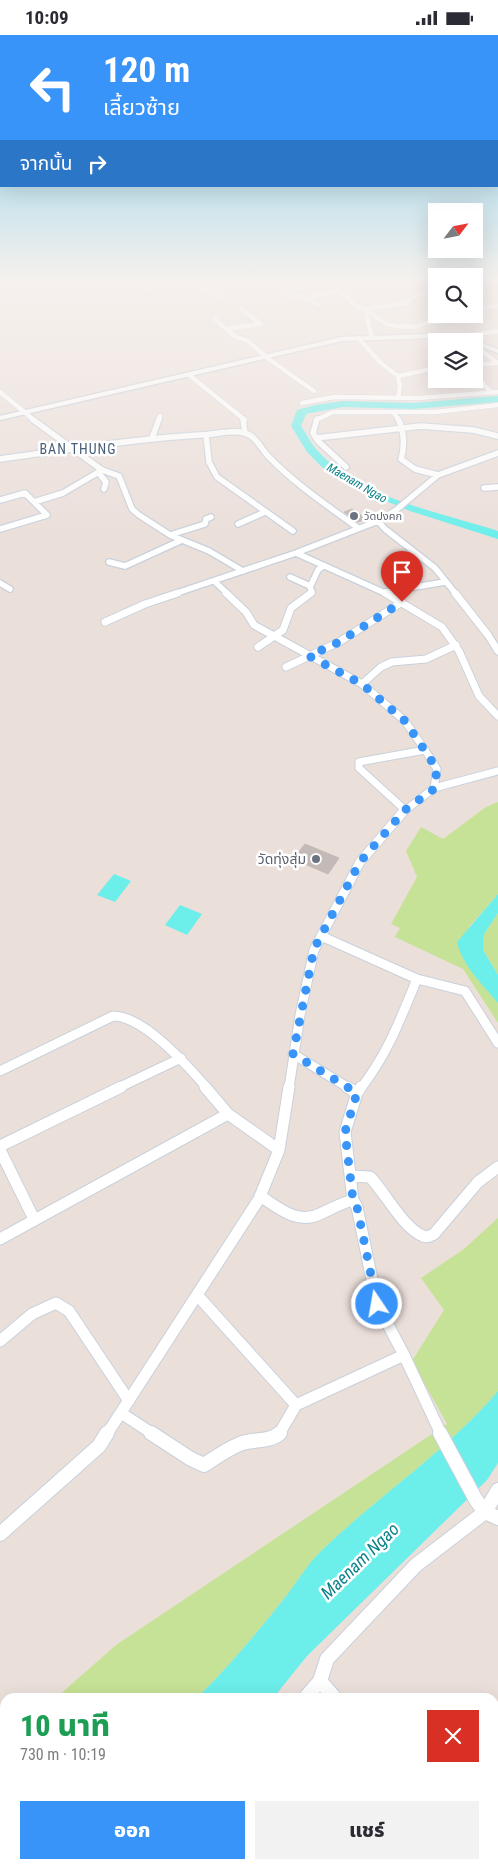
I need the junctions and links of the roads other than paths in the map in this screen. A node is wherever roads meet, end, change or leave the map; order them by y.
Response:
1 (224, 367) edge
2 (281, 367) edge
3 (385, 367) edge
4 (428, 370) edge
5 (189, 375) junction
6 (398, 376) junction
7 (483, 384) edge
8 (314, 391) dead end
9 (0, 392) edge
10 (491, 392) junction
11 (498, 392) edge
12 (398, 398) junction
13 (302, 403) dead end
14 (498, 405) edge
15 (24, 413) junction
16 (393, 413) junction
17 (160, 416) dead end
18 (0, 418) edge
19 (402, 427) junction
20 (245, 433) junction
21 (206, 435) junction
22 (498, 436) edge
23 (316, 437) junction
24 (152, 438) junction
25 (74, 449) junction
26 (498, 453) edge
27 (0, 459) edge
28 (346, 467) dead end
29 (100, 471) junction
30 (438, 475) junction
31 (498, 487) edge
32 (484, 488) dead end
33 (104, 489) dead end
34 (0, 501) edge
35 (34, 502) junction
36 (396, 510) joint
37 (265, 512) junction
38 (211, 517) dead end
39 (378, 521) junction
40 (238, 524) dead end
41 (358, 528) junction
42 (0, 529) edge
43 (292, 531) dead end
44 (170, 535) junction
45 (182, 540) junction
46 (296, 553) junction
47 (109, 562) dead end
48 (323, 566) junction
49 (243, 571) junction
50 (290, 577) dead end
51 (214, 581) junction
52 (445, 582) junction
53 (0, 583) edge
54 (310, 586) junction
55 (10, 589) dead end
56 (385, 592) junction
57 (402, 602) junction
58 (105, 622) dead end
59 (277, 636) junction
60 (456, 645) junction
61 (258, 647) dead end
62 (498, 651) edge
63 (309, 656) junction
64 (286, 667) dead end
65 (362, 684) junction
66 (498, 716) edge
67 (425, 750) junction
68 (498, 771) edge
69 (434, 789) junction
70 (405, 810) junction
71 (321, 936) junction
72 (417, 979) junction
73 (498, 1043) edge
74 (293, 1054) junction
75 (181, 1058) junction
76 (0, 1071) edge
77 (357, 1093) junction
78 (228, 1114) junction
79 (0, 1146) edge
80 (0, 1150) edge
81 (279, 1150) junction
82 (498, 1167) edge
83 (350, 1176) junction
84 (260, 1196) junction
85 (353, 1200) junction
86 (34, 1219) junction
87 (0, 1239) edge
88 (198, 1296) junction
89 (0, 1341) edge
90 (404, 1355) junction
91 (129, 1401) junction
92 (296, 1405) junction
93 (121, 1413) junction
94 (443, 1439) joint
95 (498, 1490) edge
96 (476, 1500) joint
97 (485, 1512) junction
98 (498, 1519) edge
99 (0, 1534) edge
100 (320, 1681) junction
101 (310, 1693) edge
102 (330, 1693) edge

1 - 5 main road
2 - 8 street
3 - 6 street
4 - 6 street
5 - 15 main road
5 - 20 street
6 - 12 street
7 - 10 street
9 - 15 street
10 - 11 street
10 - 12 street
12 - 13 street
14 - 16 street
15 - 18 main road
15 - 25 street
16 - 19 street
16 - 23 street
17 - 24 street
19 - 22 street
19 - 23 street
19 - 30 street
20 - 21 street
20 - 41 street
21 - 24 street
21 - 37 street
23 - 28 street
24 - 25 street
25 - 27 street
25 - 29 street
26 - 30 street
29 - 33 street
29 - 35 street
29 - 44 street
30 - 36 street
31 - 32 street
34 - 35 street
35 - 42 street
36 - 39 street
37 - 40 street
37 - 43 street
38 - 44 street
39 - 41 street
39 - 52 street
41 - 46 street
44 - 45 street
45 - 47 street
45 - 49 street
46 - 48 street
46 - 49 street
48 - 54 street
48 - 56 street
49 - 51 street
50 - 54 street
51 - 58 street
51 - 59 street
52 - 56 street
52 - 62 street
53 - 55 street
54 - 59 street
56 - 57 street
57 - 60 street
57 - 63 street
59 - 61 street
59 - 63 street
60 - 65 street
60 - 66 street
63 - 64 street
63 - 65 street
65 - 67 street
67 - 69 street
67 - 70 street
68 - 69 street
69 - 70 street
70 - 71 street
71 - 72 street
71 - 74 street
72 - 73 street
72 - 77 street
74 - 77 street
74 - 81 street
75 - 76 street
75 - 78 street
75 - 79 street
77 - 83 street
78 - 81 street
78 - 86 street
80 - 86 street
81 - 84 street
82 - 83 street
83 - 85 street
84 - 85 street
84 - 88 street
85 - 90 street
86 - 87 street
88 - 91 street
88 - 92 street
89 - 91 street
90 - 92 street
90 - 94 street
91 - 93 street
92 - 93 street
93 - 99 street
94 - 96 street
95 - 97 street
96 - 97 street
97 - 98 street
97 - 100 street
100 - 101 street
100 - 102 street

